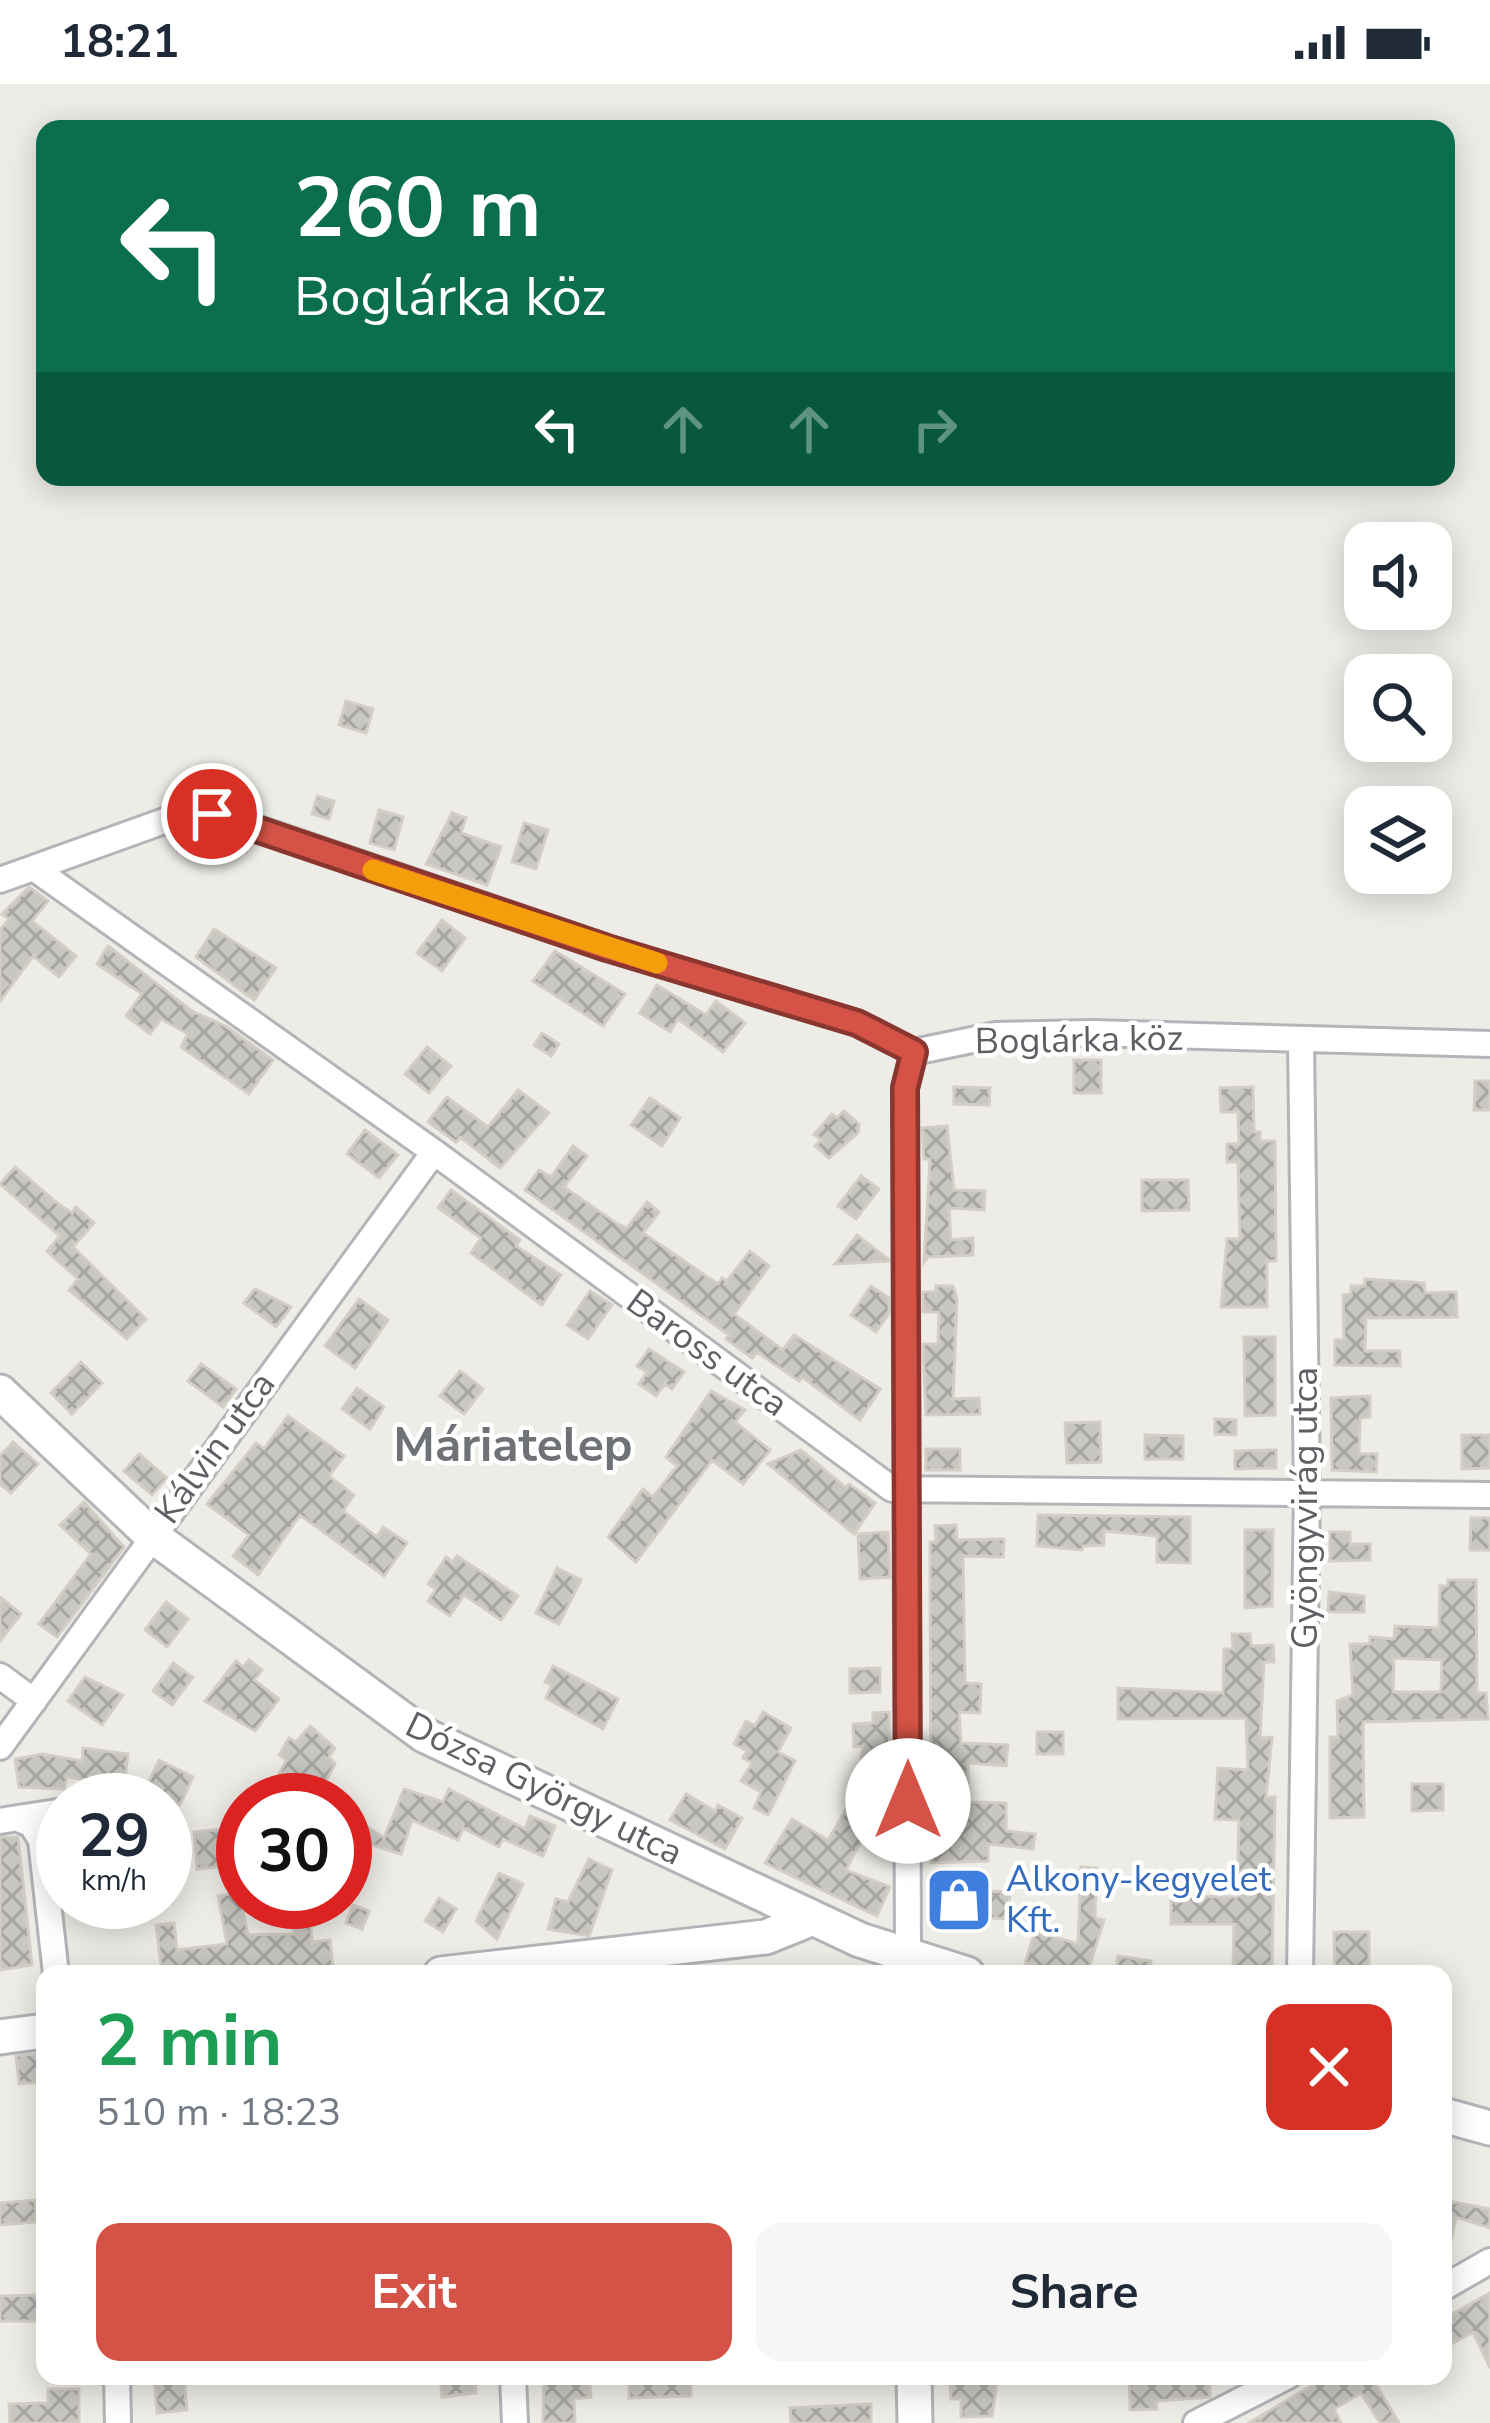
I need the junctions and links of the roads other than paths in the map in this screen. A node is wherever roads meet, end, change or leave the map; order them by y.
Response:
1 (35, 869) junction
2 (0, 880) edge
3 (1301, 1042) junction
4 (1490, 1044) edge
5 (914, 1052) junction
6 (434, 1152) junction
7 (0, 1392) edge
8 (908, 1486) junction
9 (1306, 1491) junction
10 (1490, 1495) edge
11 (151, 1535) junction
12 (0, 1676) edge
13 (34, 1701) junction
14 (0, 1747) edge
15 (9, 1820) edge
16 (813, 1918) junction
17 (55, 1965) edge
18 (537, 1965) edge
19 (908, 1965) edge
20 (1300, 1965) edge
21 (36, 2032) edge
22 (0, 2037) edge
23 (1452, 2117) edge
24 (1490, 2128) edge
25 (1490, 2261) edge
26 (1452, 2283) edge
27 (116, 2385) edge
28 (513, 2385) edge
29 (914, 2385) edge
30 (1270, 2385) edge
31 (118, 2423) edge
32 (515, 2423) edge
33 (915, 2423) edge
34 (1196, 2423) edge

1 - 2 street
1 - 5 street
1 - 6 street, Baross utca
3 - 4 street, Boglárka köz
3 - 5 street, Boglárka köz
3 - 9 street, Gyöngyvirág utca
5 - 8 street
6 - 8 street, Baross utca
6 - 11 street, Kálvin utca
7 - 11 main road, Dózsa György utca
8 - 9 street, Baross utca
8 - 19 street
9 - 10 street, Baross utca
9 - 20 street, Gyöngyvirág utca
11 - 13 street, Kálvin utca
11 - 16 main road, Dózsa György utca
12 - 13 street
13 - 14 street, Kálvin utca
15 - 17 street
16 - 18 main road
16 - 19 main road, Dózsa György utca
21 - 22 main road
23 - 24 main road
25 - 26 street
27 - 31 street
28 - 32 street
29 - 33 main road
30 - 34 street

